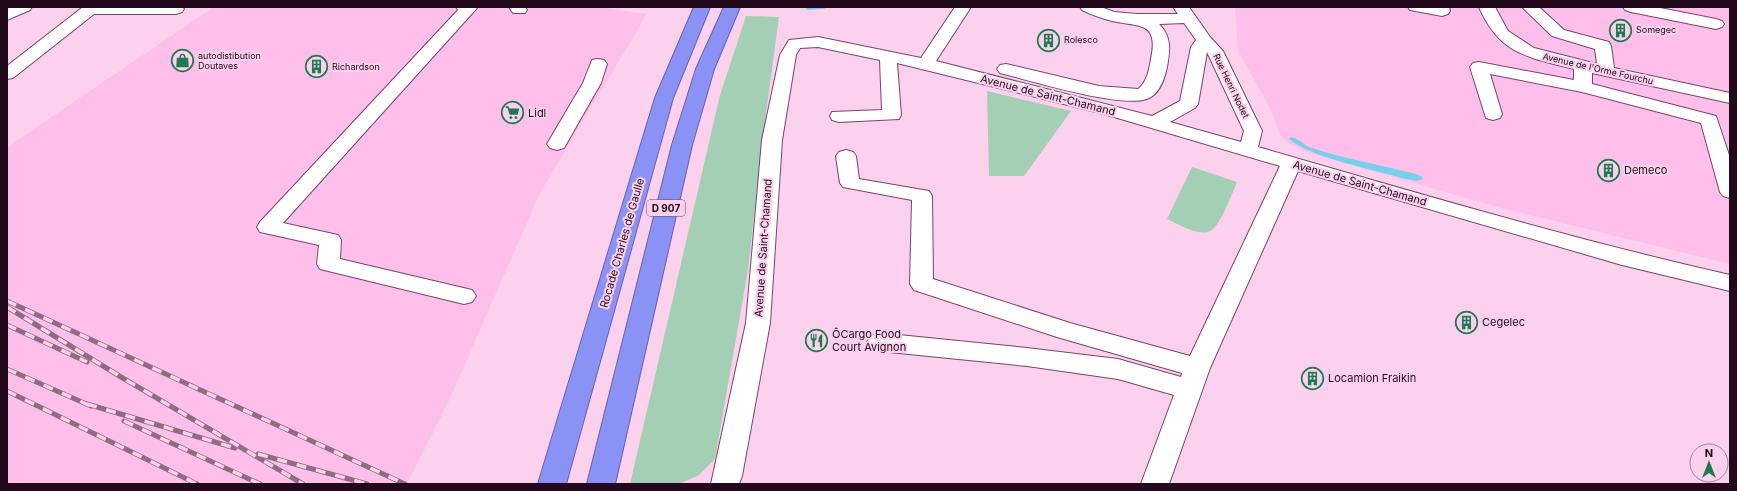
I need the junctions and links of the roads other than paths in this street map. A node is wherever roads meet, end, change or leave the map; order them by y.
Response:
1 (24, 7) edge
2 (464, 7) edge
3 (702, 7) edge
4 (732, 7) edge
5 (964, 7) edge
6 (1088, 7) edge
7 (1416, 7) edge
8 (1441, 7) edge
9 (1487, 7) edge
10 (1530, 7) edge
11 (1631, 7) edge
12 (93, 8) edge
13 (176, 9) dead end
14 (1185, 12) edge
15 (7, 16) edge
16 (1145, 21) junction
17 (1716, 24) dead end
18 (1204, 40) junction
19 (49, 42) junction
20 (888, 57) junction
21 (929, 58) junction
22 (598, 64) dead end
23 (1583, 66) junction
24 (1606, 71) junction
25 (7, 74) edge
26 (7, 84) edge
27 (1583, 87) junction
28 (1730, 98) edge
29 (1493, 114) dead end
30 (839, 116) dead end
31 (1155, 122) junction
32 (557, 144) dead end
33 (1248, 150) junction
34 (846, 156) dead end
35 (1292, 162) junction
36 (1730, 192) edge
37 (1730, 283) edge
38 (464, 296) dead end
39 (879, 342) dead end
40 (1193, 378) junction
41 (552, 484) edge
42 (601, 484) edge
43 (725, 484) edge
44 (1156, 484) edge

1 - 15 street
2 - 38 street
3 - 41 highway, Rocade Charles de Gaulle / D 907
4 - 42 highway, D 907
5 - 21 street
6 - 16 street
7 - 8 street
9 - 23 street, Avenue de l'Orme Fourchu
10 - 24 street
11 - 17 street
12 - 13 street
12 - 19 street
14 - 16 street
14 - 18 street, Rue Henri Nodet
16 - 21 street
18 - 31 street
18 - 33 street, Rue Henri Nodet
19 - 25 street
19 - 26 street
20 - 21 street, Avenue de Saint-Chamand
20 - 30 street
20 - 43 street, Avenue de Saint-Chamand
21 - 31 street, Avenue de Saint-Chamand
22 - 32 street
23 - 24 street, Avenue de l'Orme Fourchu
23 - 27 street
24 - 28 street, Avenue de l'Orme Fourchu
27 - 29 street
27 - 36 street
31 - 33 street, Avenue de Saint-Chamand
33 - 35 street, Avenue de Saint-Chamand
34 - 40 street
35 - 37 street, Avenue de Saint-Chamand
35 - 40 street
39 - 40 street
40 - 44 street

